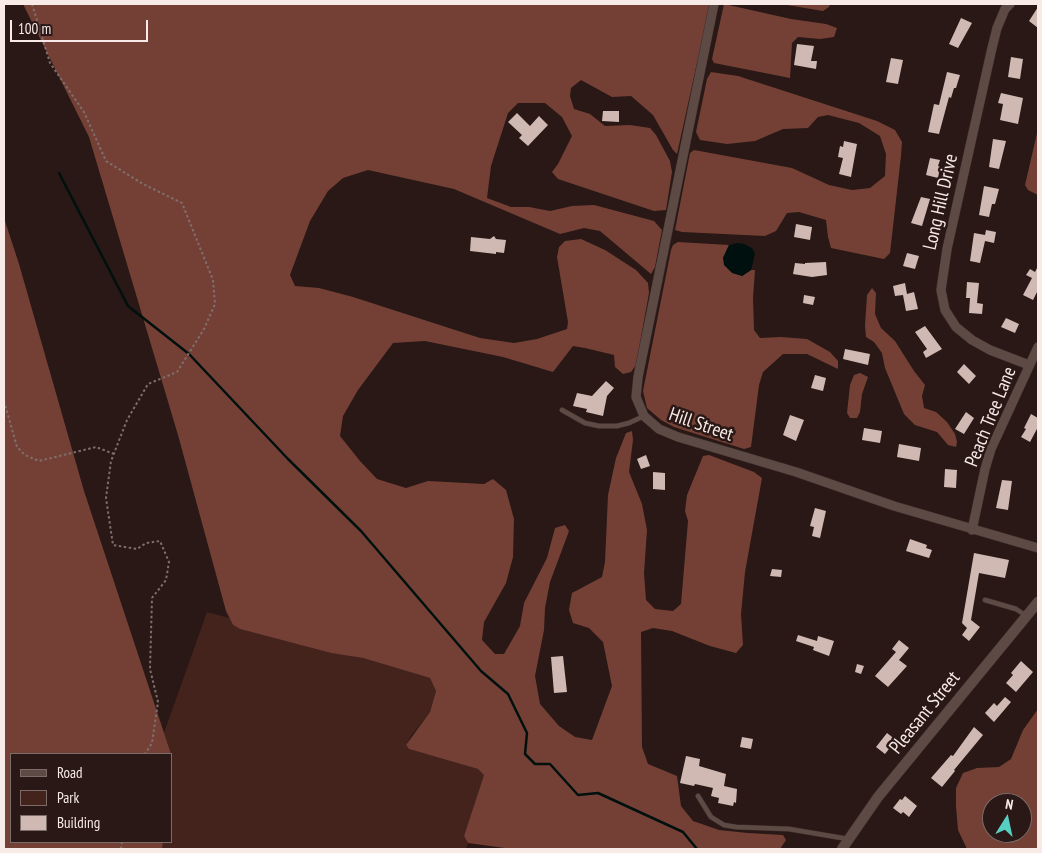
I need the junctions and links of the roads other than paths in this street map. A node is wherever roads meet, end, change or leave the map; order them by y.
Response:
1 (714, 4) edge
2 (1010, 4) edge
3 (1038, 347) edge
4 (1029, 365) junction
5 (562, 410) dead end
6 (644, 416) junction
7 (972, 530) junction
8 (1038, 548) edge
9 (985, 600) dead end
10 (1038, 602) edge
11 (1026, 616) junction
12 (698, 796) dead end
13 (849, 839) junction
14 (842, 849) edge

1 - 6 street, Hill Street
2 - 4 street, Long Hill Drive
3 - 4 street, Peach Tree Lane
4 - 7 street, Peach Tree Lane
5 - 6 lane
6 - 7 street, Hill Street
7 - 8 street, Hill Street
9 - 11 lane
10 - 11 street, Pleasant Street
11 - 13 street, Pleasant Street
12 - 13 lane
13 - 14 street, Pleasant Street

